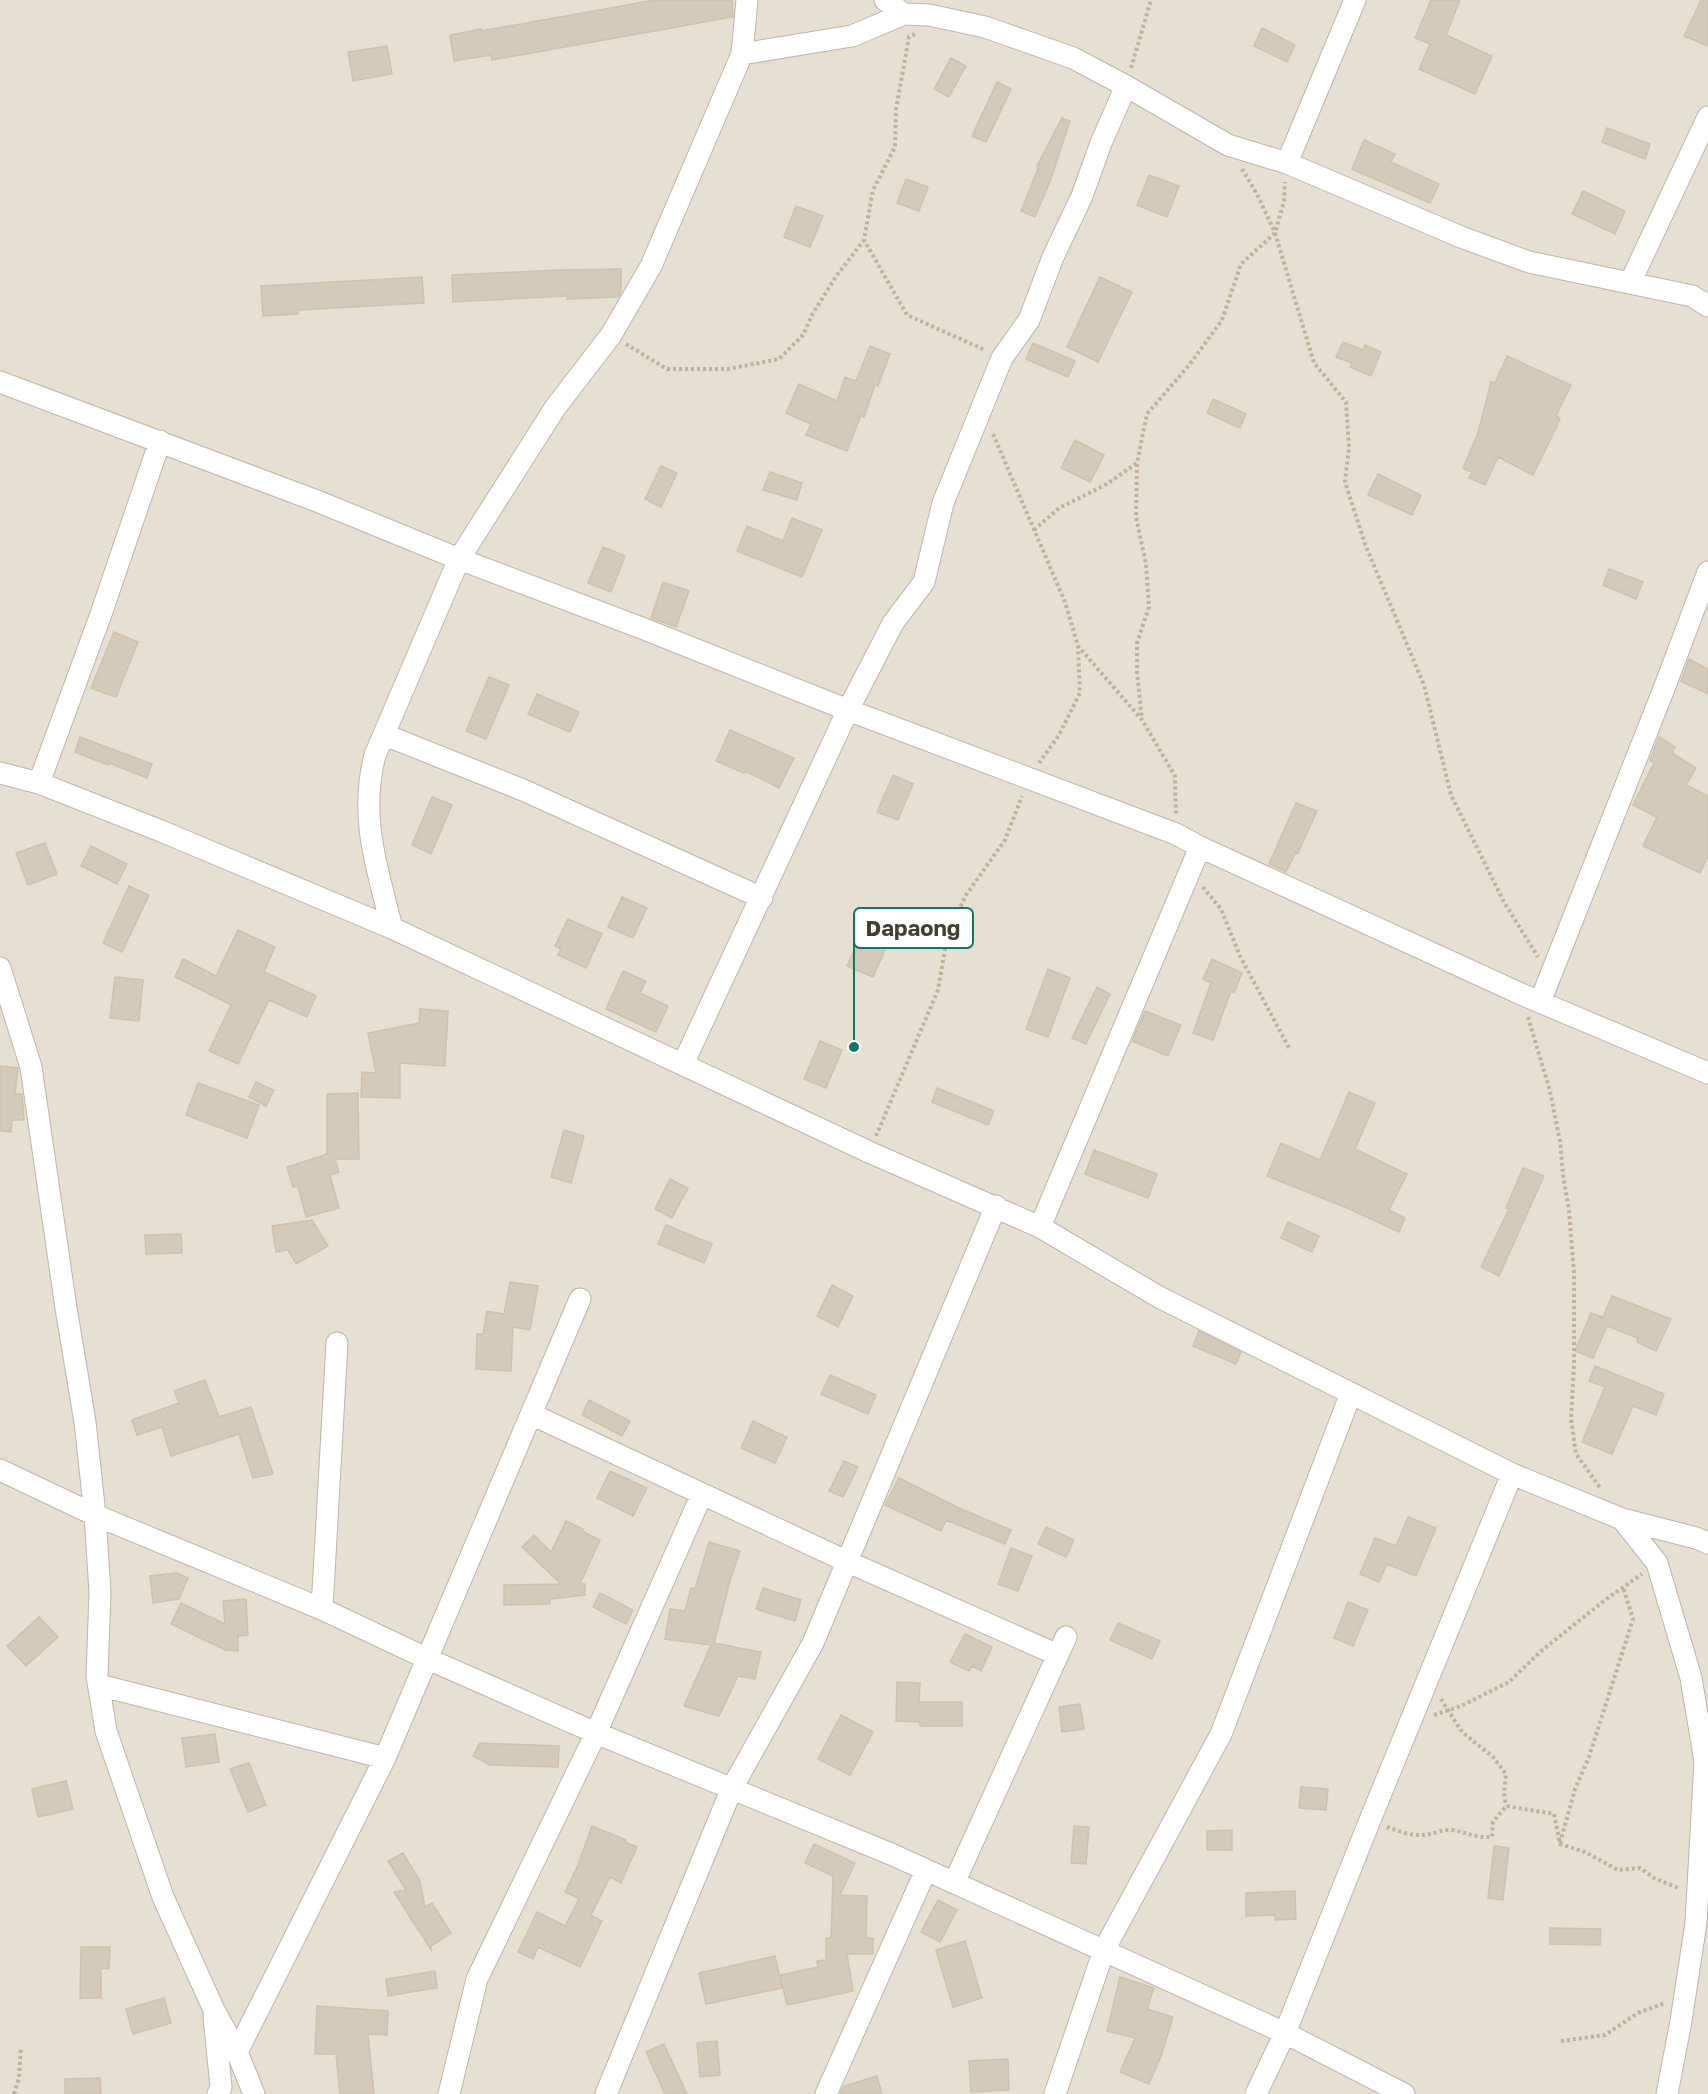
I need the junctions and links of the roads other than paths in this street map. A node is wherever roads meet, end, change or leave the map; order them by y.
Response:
1 (747, 0) edge
2 (885, 0) edge
3 (1355, 0) edge
4 (904, 14) junction
5 (742, 54) junction
6 (1126, 86) junction
7 (1708, 117) edge
8 (1287, 163) junction
9 (1630, 283) junction
10 (1708, 306) edge
11 (0, 382) edge
12 (160, 441) junction
13 (459, 559) junction
14 (1708, 572) edge
15 (848, 710) junction
16 (385, 735) junction
17 (0, 772) edge
18 (39, 783) junction
19 (1200, 847) junction
20 (762, 898) junction
21 (392, 928) junction
22 (0, 968) edge
23 (1530, 998) junction
24 (683, 1064) junction
25 (1708, 1073) edge
26 (996, 1206) junction
27 (1040, 1227) junction
28 (580, 1299) dead end
29 (337, 1343) dead end
30 (1351, 1393) junction
31 (531, 1414) junction
32 (0, 1470) edge
33 (1512, 1473) junction
34 (702, 1494) junction
35 (95, 1515) junction
36 (1622, 1519) junction
37 (1708, 1543) edge
38 (848, 1562) junction
39 (321, 1609) junction
40 (428, 1659) junction
41 (99, 1685) junction
42 (596, 1733) junction
43 (385, 1758) junction
44 (732, 1788) junction
45 (926, 1870) junction
46 (954, 1883) junction
47 (1104, 1950) junction
48 (214, 2010) junction
49 (1285, 2033) junction
50 (237, 2052) junction
51 (218, 2094) edge
52 (254, 2094) edge
53 (449, 2094) edge
54 (606, 2094) edge
55 (826, 2094) edge
56 (1056, 2094) edge
57 (1256, 2094) edge
58 (1404, 2094) edge
59 (1667, 2094) edge

1 - 5 street
2 - 4 street
3 - 8 street
4 - 5 street
4 - 6 street
5 - 13 street
6 - 8 street
6 - 15 street
7 - 9 street
8 - 9 street
9 - 10 street
11 - 12 street
12 - 13 street
12 - 18 street
13 - 15 street
13 - 16 street
14 - 23 street
15 - 19 street
15 - 20 street
16 - 20 street
16 - 21 street
17 - 18 street
18 - 21 street
19 - 23 street
19 - 27 street
20 - 24 street
21 - 24 street
22 - 35 street
23 - 25 street
24 - 26 street
26 - 27 street
26 - 38 street
27 - 30 street
28 - 31 street
29 - 39 street
30 - 33 street
30 - 47 street
31 - 34 street
31 - 40 street
32 - 35 street
33 - 36 street
33 - 49 street
34 - 38 street
34 - 42 street
35 - 39 street
35 - 41 street
36 - 37 street
36 - 59 street
38 - 44 street
38 - 46 street
39 - 40 street
40 - 42 street
40 - 43 street
41 - 43 street
41 - 48 street
42 - 44 street
42 - 53 street
43 - 50 street
44 - 45 street
44 - 54 street
45 - 46 street
45 - 55 street
46 - 47 street
47 - 49 street
47 - 56 street
48 - 50 street
48 - 51 street
49 - 57 street
49 - 58 street
50 - 52 street

